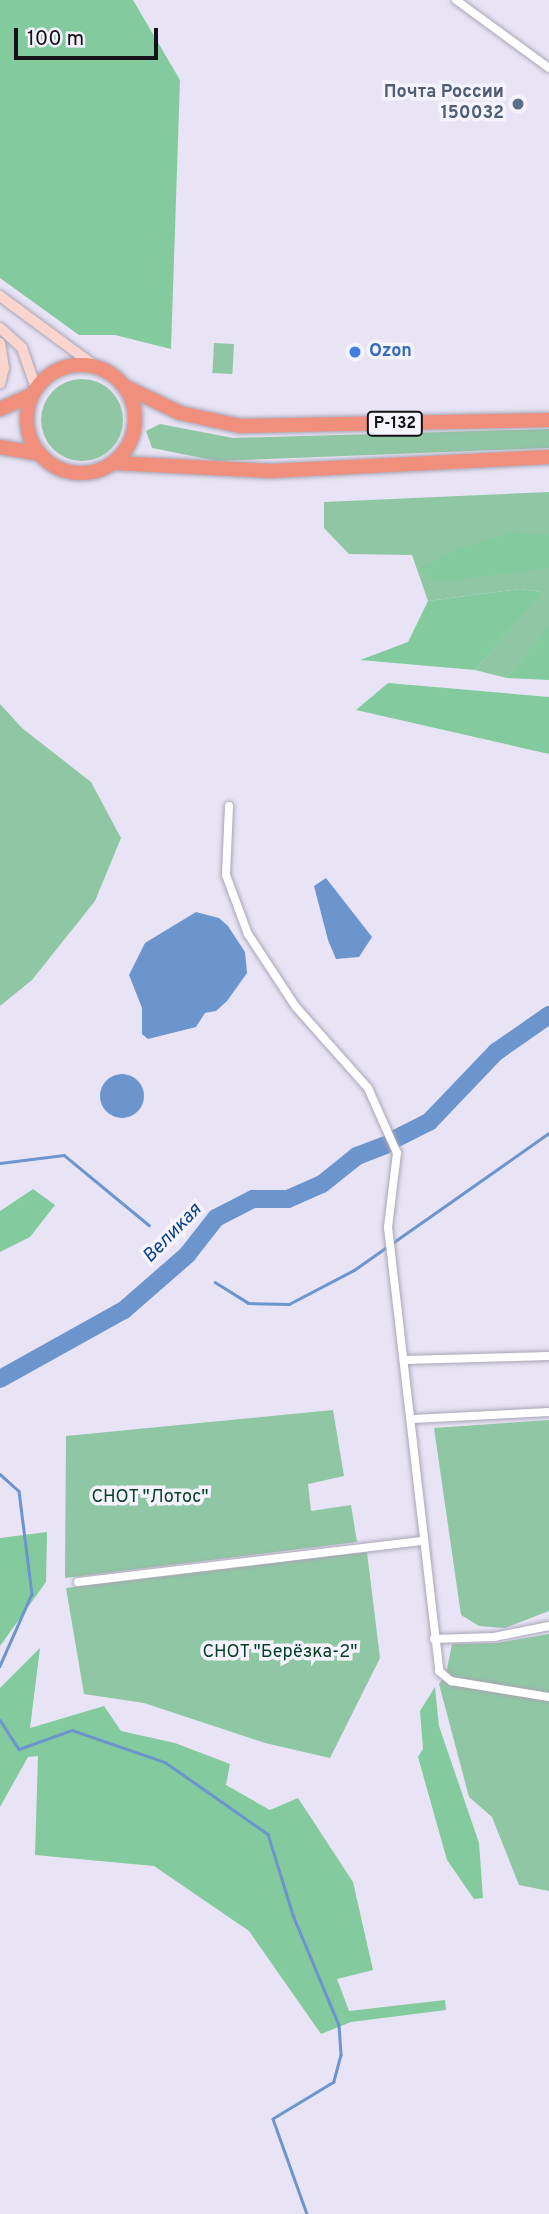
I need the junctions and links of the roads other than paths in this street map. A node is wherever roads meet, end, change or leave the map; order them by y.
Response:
1 (456, 0) edge
2 (549, 68) edge
3 (0, 296) edge
4 (0, 328) edge
5 (0, 343) edge
6 (99, 369) junction
7 (0, 384) edge
8 (124, 386) junction
9 (35, 391) junction
10 (0, 409) edge
11 (549, 420) edge
12 (0, 447) edge
13 (40, 454) junction
14 (549, 457) edge
15 (113, 463) junction
16 (229, 806) dead end
17 (549, 1356) edge
18 (406, 1360) junction
19 (549, 1412) edge
20 (413, 1419) junction
21 (424, 1541) junction
22 (78, 1581) dead end
23 (549, 1626) edge
24 (434, 1639) junction
25 (549, 1697) edge

1 - 2 street
3 - 6 main road
4 - 9 main road
5 - 7 main road
6 - 8 highway, Р-132
6 - 9 highway
8 - 11 highway, Р-132
8 - 15 highway
9 - 10 highway
9 - 13 highway
12 - 13 highway
13 - 15 highway
14 - 15 highway
16 - 18 street
17 - 18 street
18 - 20 street
19 - 20 street
20 - 21 street
21 - 22 street
21 - 24 street
23 - 24 street
24 - 25 street

